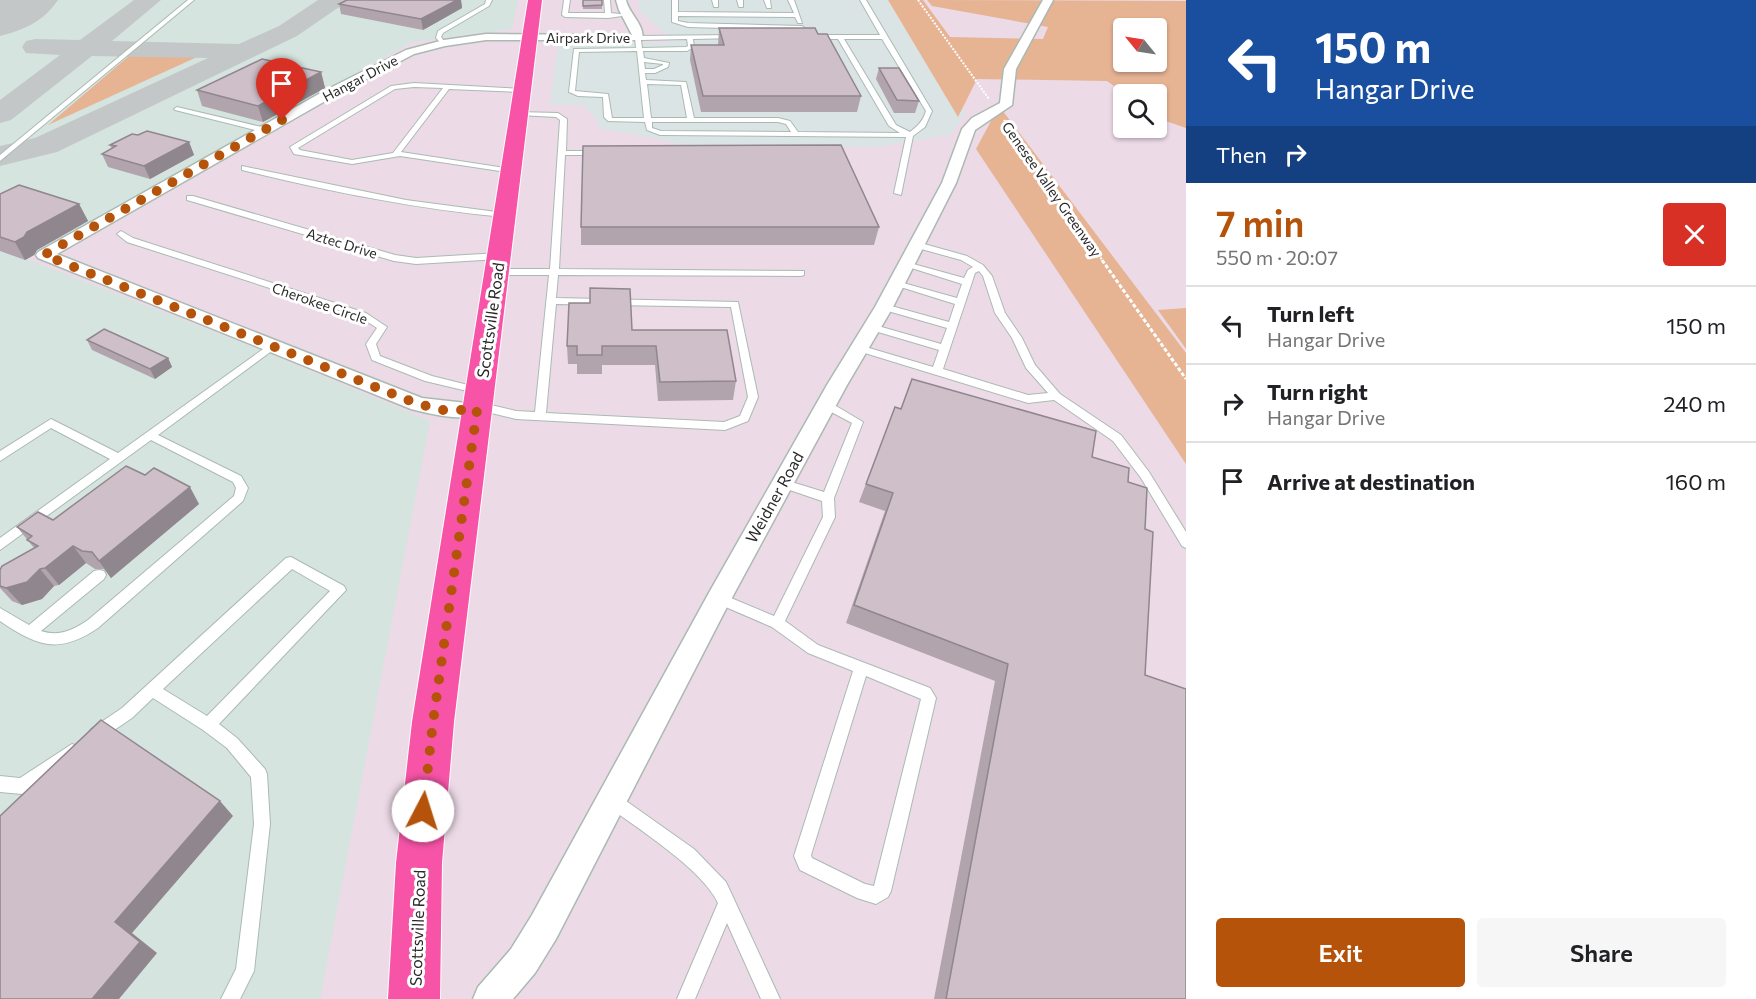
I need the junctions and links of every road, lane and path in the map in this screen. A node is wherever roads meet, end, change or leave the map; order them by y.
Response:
1 (191, 0) edge
2 (489, 0) edge
3 (535, 0) edge
4 (567, 0) edge
5 (607, 0) edge
6 (621, 0) edge
7 (791, 0) edge
8 (863, 0) edge
9 (918, 0) edge
10 (1048, 0) edge
11 (675, 3) edge
12 (716, 3) edge
13 (740, 3) edge
14 (768, 3) edge
15 (685, 6) dead end
16 (706, 6) dead end
17 (724, 6) dead end
18 (733, 6) dead end
19 (757, 7) dead end
20 (777, 7) dead end
21 (786, 7) dead end
22 (794, 7) junction
23 (675, 14) junction
24 (626, 15) junction
25 (747, 15) junction
26 (797, 15) junction
27 (608, 16) junction
28 (749, 27) junction
29 (802, 28) junction
30 (530, 37) junction
31 (745, 37) edge
32 (840, 37) junction
33 (884, 37) junction
34 (690, 38) junction
35 (444, 43) junction
36 (639, 43) junction
37 (641, 60) junction
38 (643, 71) junction
39 (644, 82) junction
40 (447, 87) junction
41 (521, 102) junction
42 (177, 109) dead end
43 (998, 111) junction
44 (649, 120) junction
45 (691, 120) junction
46 (264, 130) junction
47 (796, 134) junction
48 (910, 135) junction
49 (562, 153) junction
50 (605, 153) edge
51 (396, 154) junction
52 (0, 159) edge
53 (245, 168) dead end
54 (511, 171) junction
55 (898, 193) dead end
56 (190, 198) dead end
57 (504, 215) junction
58 (121, 234) dead end
59 (917, 245) junction
60 (497, 264) junction
61 (980, 267) junction
62 (554, 272) junction
63 (801, 273) dead end
64 (901, 275) junction
65 (967, 282) junction
66 (552, 301) junction
67 (960, 302) junction
68 (884, 307) junction
69 (952, 326) junction
70 (871, 327) junction
71 (273, 345) junction
72 (859, 348) junction
73 (945, 348) junction
74 (937, 371) junction
75 (1186, 379) edge
76 (1056, 396) junction
77 (478, 402) junction
78 (826, 404) junction
79 (540, 417) junction
80 (150, 435) junction
81 (0, 456) edge
82 (118, 458) junction
83 (782, 483) junction
84 (828, 498) junction
85 (1186, 543) edge
86 (0, 545) edge
87 (99, 575) edge
88 (718, 597) junction
89 (0, 614) edge
90 (777, 623) junction
91 (29, 633) junction
92 (861, 668) junction
93 (152, 690) junction
94 (208, 725) junction
95 (0, 784) edge
96 (612, 798) junction
97 (727, 902) junction
98 (230, 999) edge
99 (414, 999) edge
100 (490, 999) edge
101 (686, 999) edge
102 (771, 999) edge

1 - 52 lane
2 - 35 lane
3 - 30 main road, Scottsville Road
4 - 27 lane
5 - 27 lane
6 - 24 street, Airpark Drive
7 - 22 lane
8 - 33 lane
9 - 43 path, Genesee Valley Greenway
10 - 43 street
11 - 15 lane
11 - 23 lane
12 - 16 lane
12 - 17 lane
13 - 18 lane
13 - 25 lane
14 - 19 lane
14 - 20 lane
21 - 22 lane
22 - 26 lane
23 - 25 lane
23 - 28 lane
24 - 27 lane
24 - 36 street, Airpark Drive
25 - 26 lane
25 - 28 lane
26 - 29 lane
28 - 29 lane
29 - 32 lane
30 - 35 street, Hangar Drive
30 - 36 street, Airpark Drive
30 - 41 main road, Scottsville Road
31 - 34 lane
32 - 33 lane
32 - 48 lane
33 - 48 lane
34 - 36 lane
34 - 36 lane
35 - 46 street, Hangar Drive
36 - 37 lane
36 - 44 lane
37 - 38 lane
37 - 38 lane
38 - 39 lane
39 - 44 lane
39 - 45 lane
40 - 41 lane
40 - 51 lane
40 - 51 lane
41 - 49 lane
41 - 54 main road, Scottsville Road
42 - 46 lane
43 - 59 street, Weidner Road
43 - 75 path, Genesee Valley Greenway
44 - 45 lane
44 - 47 lane
45 - 47 lane
46 - 71 street, Hangar Drive
47 - 48 lane
48 - 55 lane
49 - 50 lane
49 - 62 lane
51 - 54 lane
53 - 57 lane
54 - 57 main road, Scottsville Road
56 - 60 lane, Aztec Drive
57 - 60 main road, Scottsville Road
58 - 77 lane, Cherokee Circle
59 - 61 lane
59 - 64 street, Weidner Road
60 - 62 lane, Aztec Drive
60 - 77 main road, Scottsville Road
61 - 65 lane
61 - 76 lane
62 - 63 lane, Aztec Drive
62 - 66 lane
64 - 65 lane
64 - 67 lane
64 - 68 street, Weidner Road
65 - 67 lane
66 - 79 lane
66 - 79 lane
67 - 69 lane
68 - 69 lane
68 - 70 street, Weidner Road
69 - 73 lane
70 - 72 street, Weidner Road
70 - 73 lane
71 - 77 street, Hangar Drive
71 - 80 lane
72 - 74 lane
72 - 78 street, Weidner Road
73 - 74 lane
74 - 76 lane
76 - 85 lane
77 - 79 lane
77 - 99 main road, Scottsville Road
78 - 83 street, Weidner Road
78 - 84 lane
80 - 82 lane
80 - 91 lane
81 - 82 lane
82 - 86 lane
83 - 84 lane
83 - 88 street, Weidner Road
84 - 90 lane
87 - 91 lane
88 - 90 lane
88 - 96 street, Weidner Road
89 - 91 lane
90 - 92 lane
92 - 92 lane
93 - 94 lane
93 - 94 lane
93 - 95 lane
94 - 98 lane
96 - 97 lane
96 - 100 street, Weidner Road
97 - 101 lane
97 - 102 lane

